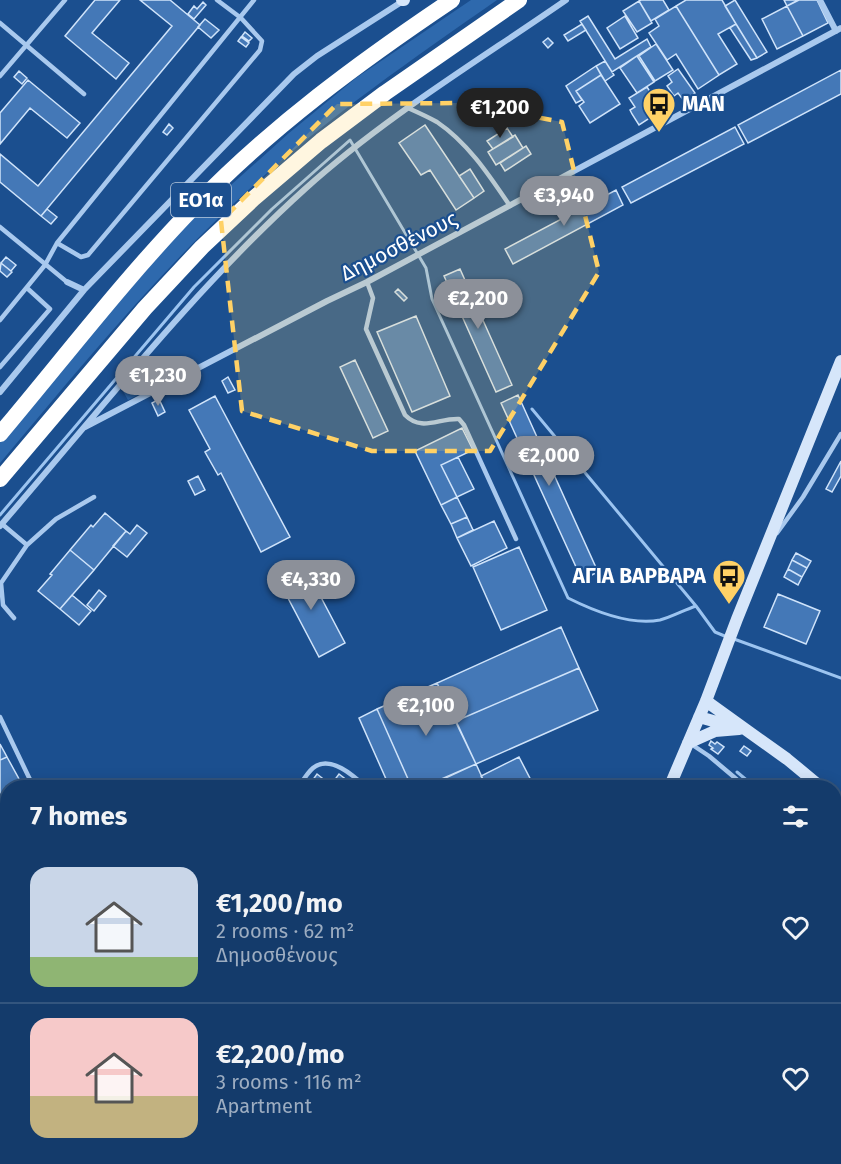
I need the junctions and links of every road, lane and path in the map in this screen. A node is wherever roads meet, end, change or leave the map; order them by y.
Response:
1 (65, 0) edge
2 (217, 0) edge
3 (254, 0) edge
4 (403, 0) edge
5 (452, 0) edge
6 (519, 0) edge
7 (566, 0) edge
8 (820, 0) edge
9 (241, 18) junction
10 (0, 23) edge
11 (838, 30) edge
12 (26, 45) junction
13 (0, 76) edge
14 (84, 94) dead end
15 (406, 107) junction
16 (510, 206) junction
17 (0, 227) edge
18 (57, 243) junction
19 (45, 265) junction
20 (67, 282) joint
21 (367, 282) junction
22 (27, 288) junction
23 (84, 290) junction
24 (0, 320) edge
25 (141, 361) junction
26 (841, 362) edge
27 (0, 367) edge
28 (158, 389) junction
29 (0, 392) edge
30 (85, 427) junction
31 (0, 434) edge
32 (841, 434) edge
33 (0, 479) edge
34 (94, 497) dead end
35 (1, 525) edge
36 (516, 540) dead end
37 (27, 545) junction
38 (765, 550) junction
39 (14, 618) dead end
40 (706, 701) junction
41 (0, 717) edge
42 (699, 717) junction
43 (744, 731) junction
44 (688, 743) junction
45 (30, 780) edge
46 (304, 780) edge
47 (357, 780) edge
48 (672, 780) edge
49 (738, 780) edge
50 (812, 780) edge

1 - 12 lane
2 - 9 lane
3 - 9 lane
4 - 23 street
5 - 31 highway, ΕΟ1α
6 - 33 highway, ΕΟ1α
7 - 15 street
8 - 11 street
9 - 18 lane
9 - 18 lane
10 - 12 lane
11 - 16 street, Δημοσθένους
12 - 13 lane
12 - 14 lane
15 - 16 lane
15 - 25 street
16 - 21 street, Δημοσθένους
17 - 19 lane
18 - 19 lane
19 - 20 lane
19 - 22 lane
20 - 23 street
21 - 28 street, Δημοσθένους
21 - 36 lane
22 - 24 lane
22 - 27 lane
23 - 29 street
25 - 28 lane
25 - 30 street
26 - 38 main road
28 - 30 street, Δημοσθένους
30 - 35 street, Δημοσθένους
32 - 38 lane
34 - 37 lane
35 - 37 lane
37 - 39 lane
38 - 40 main road
40 - 42 main road
40 - 43 main road
41 - 45 lane
42 - 43 main road
42 - 44 main road
43 - 44 main road
43 - 50 main road
44 - 48 main road
44 - 49 lane
46 - 47 lane

